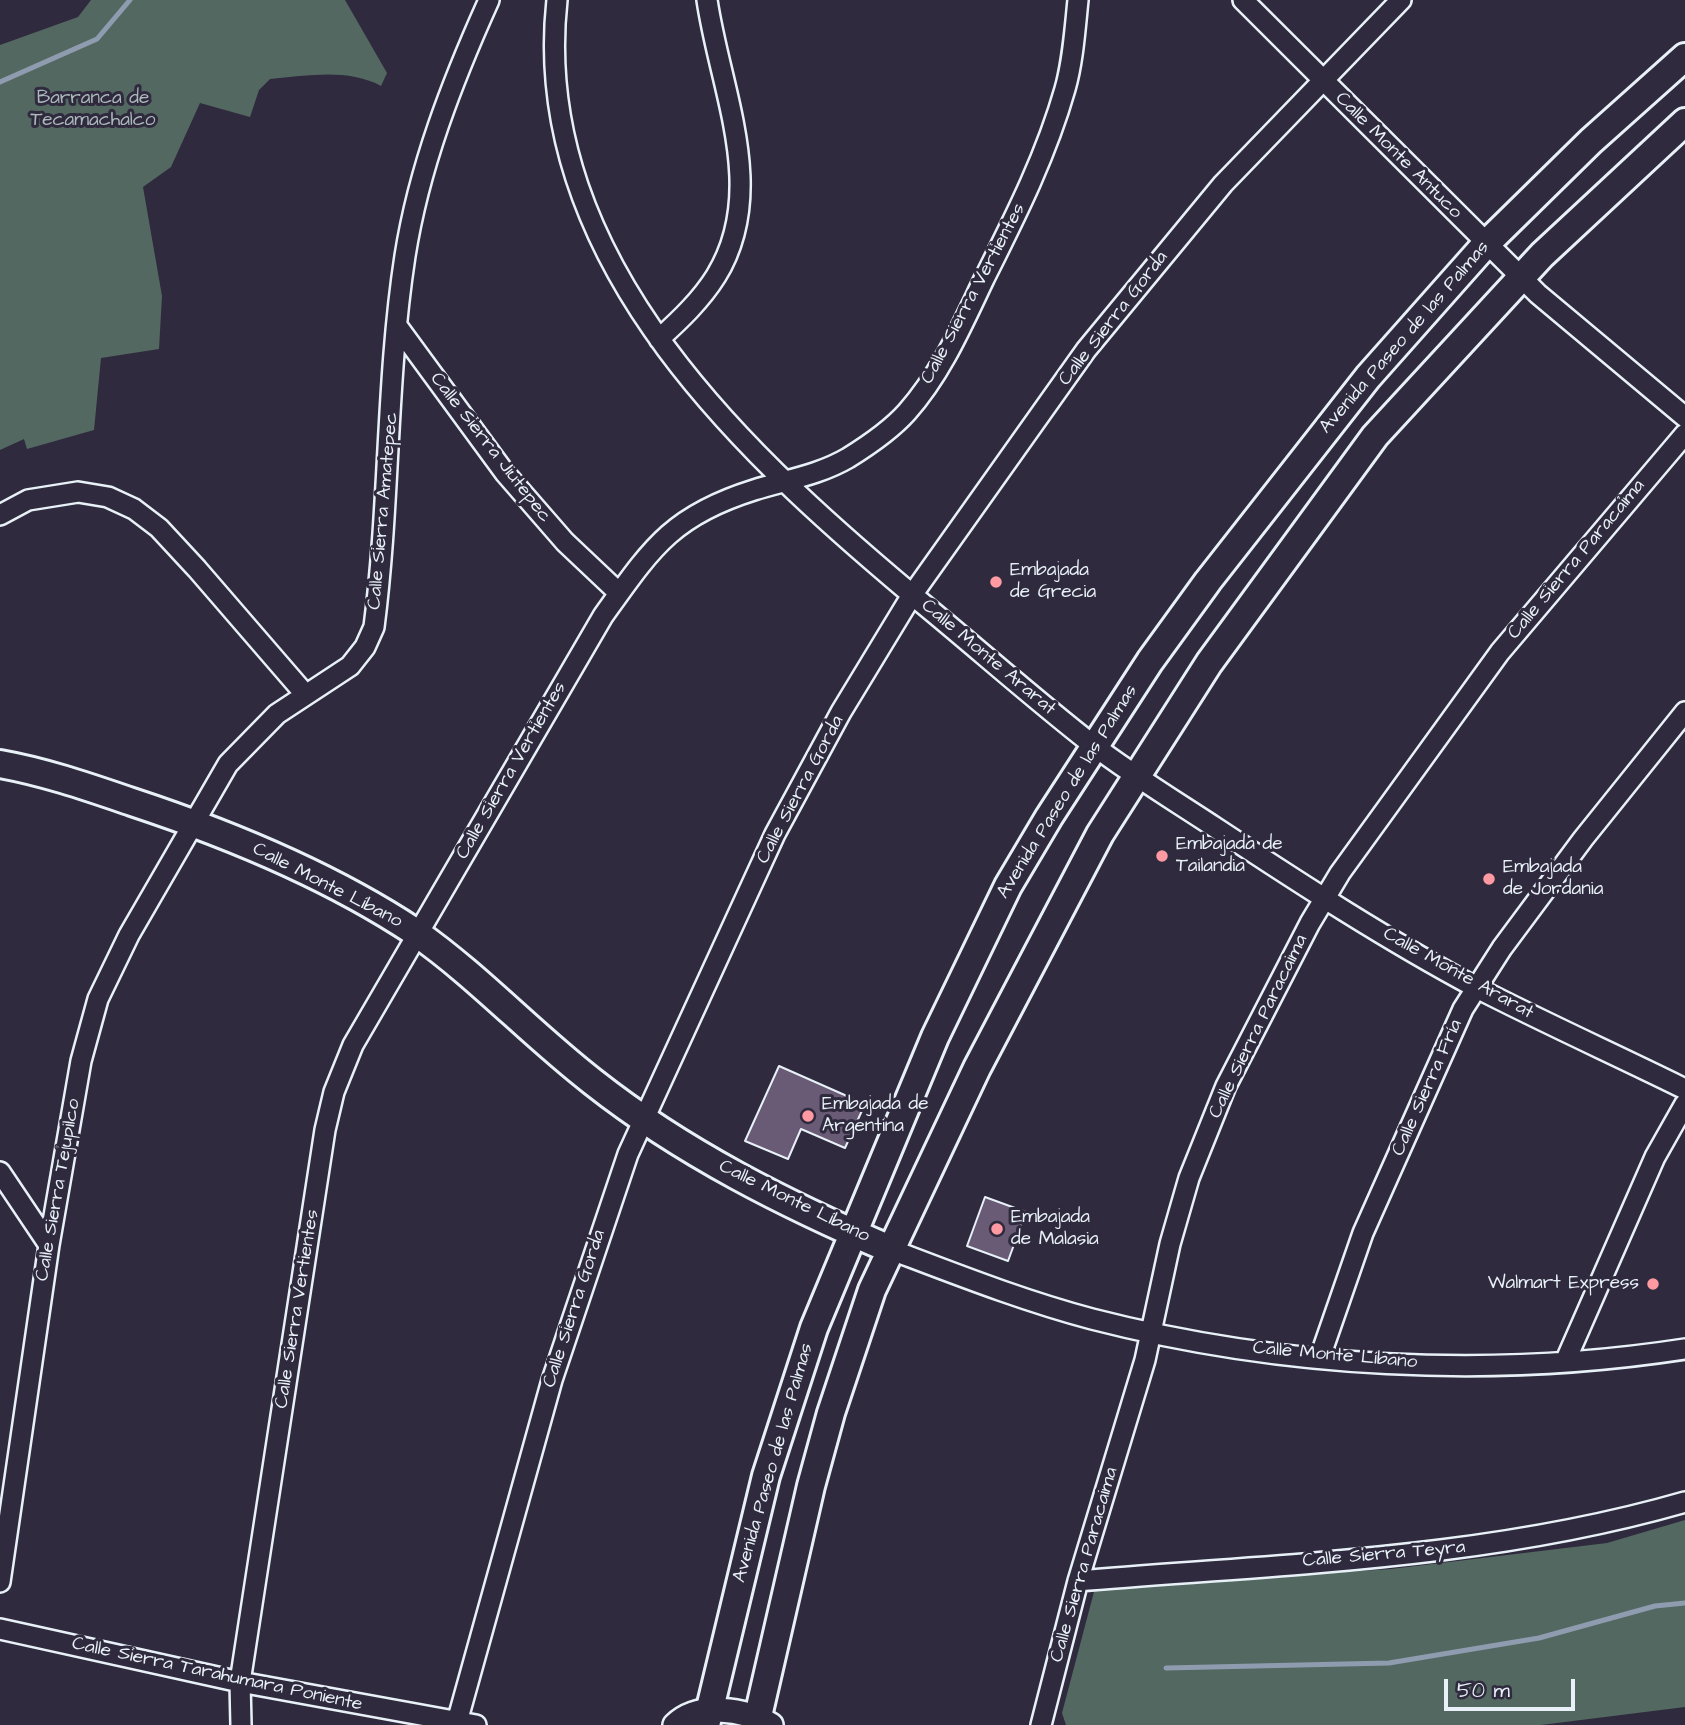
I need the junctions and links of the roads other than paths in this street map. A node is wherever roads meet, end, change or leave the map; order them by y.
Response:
1 (489, 0) edge
2 (557, 0) edge
3 (707, 0) edge
4 (1078, 0) edge
5 (1243, 0) edge
6 (1401, 0) edge
7 (1685, 57) edge
8 (1321, 79) junction
9 (1685, 122) edge
10 (1486, 244) junction
11 (1521, 277) junction
12 (398, 327) junction
13 (659, 339) junction
14 (1685, 417) edge
15 (1685, 434) edge
16 (786, 483) junction
17 (0, 515) edge
18 (620, 593) junction
19 (912, 595) junction
20 (305, 694) junction
21 (1685, 712) edge
22 (1094, 745) junction
23 (0, 764) edge
24 (1138, 776) junction
25 (194, 823) junction
26 (1324, 899) junction
27 (417, 934) junction
28 (1476, 987) junction
29 (1685, 1088) edge
30 (1685, 1104) edge
31 (643, 1118) junction
32 (0, 1172) edge
33 (851, 1233) junction
34 (49, 1245) junction
35 (892, 1250) junction
36 (1152, 1332) junction
37 (1685, 1349) edge
38 (1320, 1357) junction
39 (1565, 1362) junction
40 (1685, 1502) edge
41 (1078, 1581) junction
42 (0, 1582) edge
43 (0, 1629) edge
44 (240, 1682) junction
45 (708, 1718) edge
46 (762, 1722) edge
47 (466, 1723) edge
48 (241, 1725) edge
49 (675, 1725) edge
50 (1041, 1725) edge

1 - 12 street, Calle Sierra Amatepec
2 - 13 street, Calle Monte Ararat
3 - 13 street
4 - 16 street, Calle Sierra Vertientes
5 - 8 street, Calle Monte Antuco
6 - 8 street, Calle Sierra Gorda
7 - 10 main road, Avenida Paseo de las Palmas
8 - 10 street, Calle Monte Antuco
8 - 19 street, Calle Sierra Gorda
9 - 11 main road
10 - 11 street, Calle Monte Antuco
10 - 22 main road, Avenida Paseo de las Palmas
11 - 14 street, Calle Monte Antuco
11 - 24 main road
12 - 18 street, Calle Sierra Jiutepec
12 - 20 street, Calle Sierra Amatepec
13 - 16 street, Calle Monte Ararat
15 - 26 street, Calle Sierra Paracaima
16 - 18 street, Calle Sierra Vertientes
16 - 19 street, Calle Monte Ararat
17 - 20 street
18 - 27 street, Calle Sierra Vertientes
19 - 22 street, Calle Monte Ararat
19 - 31 street, Calle Sierra Gorda
20 - 25 street, Calle Sierra Amatepec
21 - 28 street, Calle Sierra Fría
22 - 24 street, Calle Monte Ararat
22 - 33 main road, Avenida Paseo de las Palmas
23 - 25 main road, Calle Monte Líbano
24 - 26 street, Calle Monte Ararat
24 - 35 main road
25 - 27 main road, Calle Monte Líbano
25 - 34 street, Calle Sierra Tejupilco
26 - 28 street, Calle Monte Ararat
26 - 36 street, Calle Sierra Paracaima
27 - 31 main road, Calle Monte Líbano
27 - 44 street, Calle Sierra Vertientes
28 - 29 street, Calle Monte Ararat
28 - 38 street, Calle Sierra Fría
30 - 39 street
31 - 33 main road, Calle Monte Líbano
31 - 47 street, Calle Sierra Gorda
32 - 34 street
33 - 35 main road, Calle Monte Líbano
33 - 45 main road, Avenida Paseo de las Palmas
34 - 42 street, Calle Sierra Tejupilco
35 - 36 street, Calle Monte Líbano
35 - 46 main road
36 - 38 street, Calle Monte Líbano
36 - 41 street, Calle Sierra Paracaima
37 - 39 street, Calle Monte Líbano
38 - 39 street, Calle Monte Líbano
40 - 41 street, Calle Sierra Teyra
41 - 50 street, Calle Sierra Paracaima
43 - 44 street, Calle Sierra Tarahumara Poniente
44 - 47 street, Calle Sierra Tarahumara Poniente
44 - 48 street, Calle Sierra Vertientes
45 - 46 street
45 - 49 street

